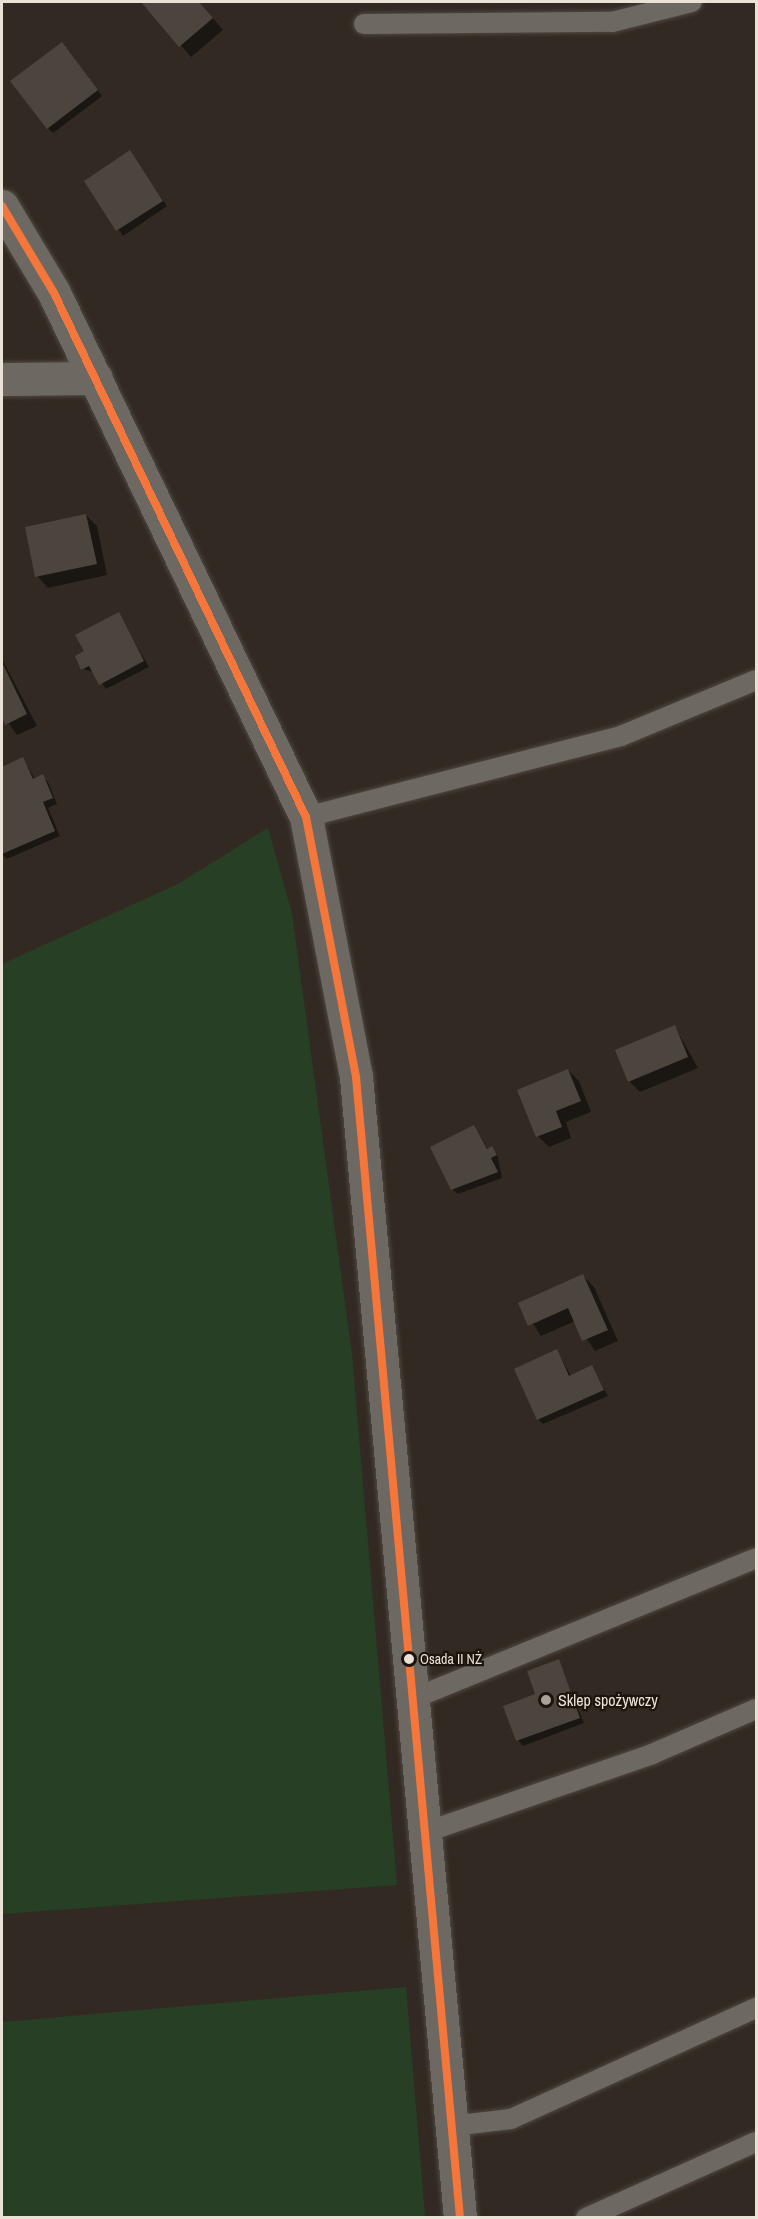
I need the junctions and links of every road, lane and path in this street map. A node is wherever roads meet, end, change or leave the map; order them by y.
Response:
1 (692, 2) edge
2 (364, 24) dead end
3 (2, 206) edge
4 (96, 378) junction
5 (2, 380) edge
6 (756, 680) edge
7 (306, 817) junction
8 (756, 1558) edge
9 (415, 1698) junction
10 (756, 1709) edge
11 (426, 1832) junction
12 (756, 2008) edge
13 (452, 2126) junction
14 (756, 2142) edge
15 (460, 2217) edge
16 (586, 2217) edge

1 - 2 lane
3 - 4 street
4 - 5 street
4 - 7 street
6 - 7 lane
7 - 9 street
8 - 9 lane
9 - 11 street
10 - 11 lane
11 - 13 street
12 - 13 lane
13 - 15 street
14 - 16 lane

